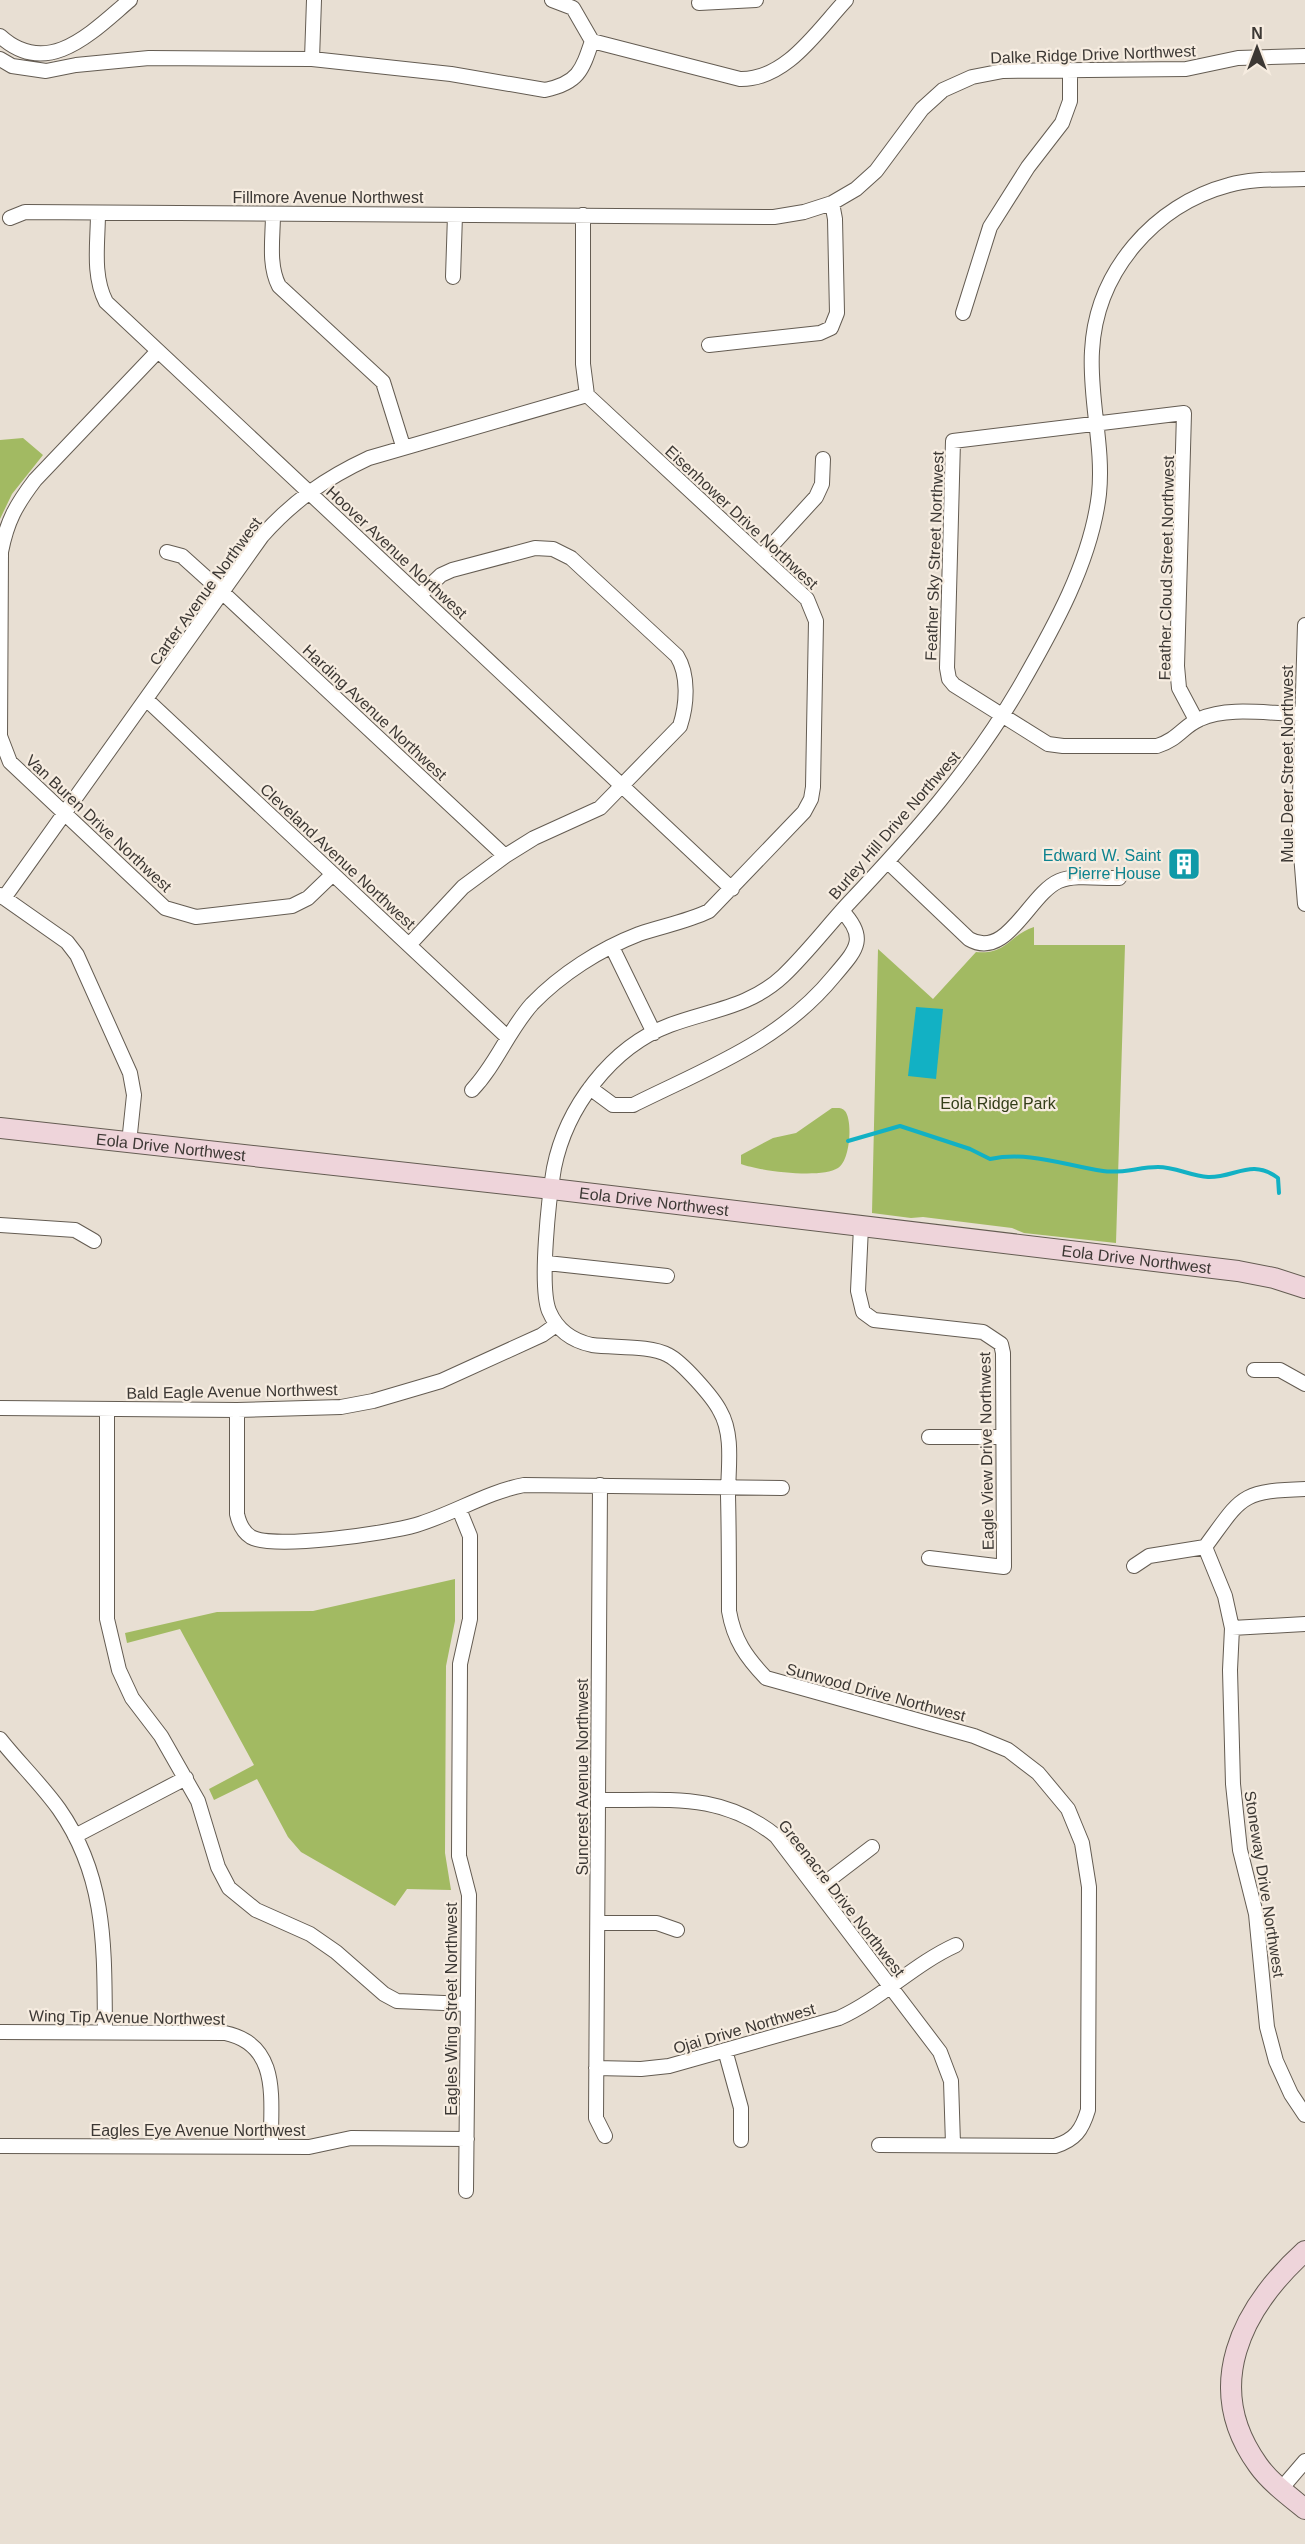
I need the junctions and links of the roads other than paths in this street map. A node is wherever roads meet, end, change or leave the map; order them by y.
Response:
1 (130, 0) edge
2 (314, 0) edge
3 (552, 0) edge
4 (756, 0) edge
5 (846, 0) edge
6 (699, 3) dead end
7 (0, 36) edge
8 (592, 41) junction
9 (1305, 56) edge
10 (0, 59) edge
11 (312, 59) junction
12 (1070, 70) junction
13 (1305, 179) edge
14 (832, 203) junction
15 (98, 213) junction
16 (273, 214) junction
17 (455, 214) junction
18 (583, 215) junction
19 (647, 216) joint
20 (10, 218) dead end
21 (453, 277) dead end
22 (963, 313) dead end
23 (708, 345) dead end
24 (157, 352) junction
25 (587, 395) junction
26 (1097, 422) junction
27 (403, 446) junction
28 (823, 459) dead end
29 (308, 491) junction
30 (167, 552) dead end
31 (762, 556) junction
32 (222, 592) junction
33 (420, 595) junction
34 (1305, 625) edge
35 (1305, 630) edge
36 (147, 700) junction
37 (1301, 714) junction
38 (1002, 716) junction
39 (1196, 720) junction
40 (623, 786) junction
41 (64, 813) junction
42 (505, 856) junction
43 (888, 862) junction
44 (333, 874) junction
45 (1119, 878) dead end
46 (732, 889) junction
47 (2, 896) edge
48 (1305, 904) edge
49 (842, 911) junction
50 (409, 945) junction
51 (612, 947) junction
52 (654, 1033) junction
53 (507, 1036) junction
54 (590, 1088) junction
55 (472, 1090) dead end
56 (0, 1128) edge
57 (129, 1143) junction
58 (552, 1189) junction
59 (0, 1225) edge
60 (861, 1227) junction
61 (94, 1242) dead end
62 (547, 1263) junction
63 (667, 1276) dead end
64 (1305, 1288) edge
65 (556, 1324) junction
66 (1254, 1370) dead end
67 (1305, 1384) edge
68 (0, 1407) edge
69 (107, 1409) junction
70 (237, 1410) junction
71 (929, 1437) dead end
72 (1002, 1437) junction
73 (600, 1485) junction
74 (728, 1487) junction
75 (782, 1488) dead end
76 (1305, 1489) edge
77 (459, 1509) junction
78 (1205, 1547) junction
79 (928, 1558) dead end
80 (1134, 1566) dead end
81 (1305, 1623) edge
82 (1232, 1628) junction
83 (0, 1739) edge
84 (186, 1778) junction
85 (599, 1800) junction
86 (75, 1836) junction
87 (872, 1847) dead end
88 (817, 1889) junction
89 (598, 1923) junction
90 (677, 1930) dead end
91 (956, 1945) dead end
92 (891, 1987) junction
93 (467, 2004) junction
94 (0, 2032) edge
95 (105, 2032) junction
96 (725, 2050) junction
97 (596, 2068) junction
98 (1305, 2115) edge
99 (605, 2136) dead end
100 (467, 2139) junction
101 (741, 2140) dead end
102 (953, 2144) junction
103 (879, 2145) dead end
104 (0, 2146) edge
105 (271, 2147) junction
106 (466, 2191) dead end
107 (1305, 2251) edge
108 (1305, 2461) edge
109 (1281, 2489) junction
110 (1305, 2509) edge

1 - 7 street
2 - 11 street
3 - 8 street
4 - 6 street
5 - 8 street
8 - 11 street
9 - 12 street, Dalke Ridge Drive Northwest
10 - 11 street
12 - 14 street, Dalke Ridge Drive Northwest
12 - 22 street
13 - 26 street, Burley Hill Drive Northwest
14 - 19 street, Dalke Ridge Drive Northwest
14 - 23 street
15 - 16 street, Fillmore Avenue Northwest
15 - 20 street, Fillmore Avenue Northwest
15 - 24 street, Hoover Avenue Northwest
16 - 17 street, Fillmore Avenue Northwest
16 - 27 street
17 - 18 street, Fillmore Avenue Northwest
17 - 21 street
18 - 19 street, Fillmore Avenue Northwest
18 - 25 street
24 - 29 street, Hoover Avenue Northwest
24 - 41 street, Van Buren Drive Northwest
25 - 27 street, Carter Avenue Northwest
25 - 31 street, Eisenhower Drive Northwest
26 - 38 street, Burley Hill Drive Northwest
26 - 38 street, Feather Sky Street Northwest
26 - 39 street, Feather Cloud Street Northwest
27 - 29 street, Carter Avenue Northwest
28 - 31 street
29 - 32 street, Carter Avenue Northwest
29 - 33 street, Hoover Avenue Northwest
30 - 32 street, Harding Avenue Northwest
31 - 46 street, Eisenhower Drive Northwest
32 - 36 street, Carter Avenue Northwest
32 - 42 street, Harding Avenue Northwest
33 - 40 street, Hoover Avenue Northwest
33 - 40 street
34 - 35 street, Mule Deer Street Northwest
35 - 37 street, Mule Deer Street Northwest
36 - 41 street, Carter Avenue Northwest
36 - 44 street, Cleveland Avenue Northwest
37 - 39 street
37 - 48 street, Mule Deer Street Northwest
38 - 39 street, Feather Sky Street Northwest
38 - 43 street, Burley Hill Drive Northwest
40 - 42 street
40 - 46 street, Hoover Avenue Northwest
41 - 44 street, Van Buren Drive Northwest
41 - 47 street, Carter Avenue Northwest
42 - 50 street
43 - 45 street
43 - 49 street, Burley Hill Drive Northwest
44 - 50 street, Cleveland Avenue Northwest
46 - 51 street, Eisenhower Drive Northwest
47 - 57 street
49 - 52 street, Burley Hill Drive Northwest
49 - 54 street
50 - 53 street, Cleveland Avenue Northwest
51 - 52 street
51 - 53 street, Eisenhower Drive Northwest
52 - 54 street, Burley Hill Drive Northwest
53 - 55 street, Eisenhower Drive Northwest
54 - 58 street, Burley Hill Drive Northwest
56 - 57 main road, Eola Drive Northwest
57 - 58 main road, Eola Drive Northwest
58 - 60 main road, Eola Drive Northwest
58 - 62 street
59 - 61 street
60 - 64 main road, Eola Drive Northwest
60 - 72 street, Eagle View Drive Northwest
62 - 63 street
62 - 65 street
65 - 70 street, Bald Eagle Avenue Northwest
65 - 74 street, Sunwood Drive Northwest
66 - 67 street
68 - 69 street, Bald Eagle Avenue Northwest
69 - 70 street, Bald Eagle Avenue Northwest
69 - 84 street
70 - 77 street
71 - 72 street
72 - 79 street, Eagle View Drive Northwest
73 - 74 street
73 - 77 street
73 - 85 street, Suncrest Avenue Northwest
74 - 75 street
74 - 102 street, Sunwood Drive Northwest
76 - 78 street
77 - 93 street, Eagles Wing Street Northwest
78 - 80 street
78 - 82 street, Stoneway Drive Northwest
81 - 82 street
82 - 98 street, Stoneway Drive Northwest
83 - 86 street
84 - 86 street
84 - 93 street
85 - 88 street, Greenacre Drive Northwest
85 - 89 street, Suncrest Avenue Northwest
86 - 95 street
87 - 88 street
88 - 92 street, Greenacre Drive Northwest
89 - 90 street
89 - 97 street, Suncrest Avenue Northwest
91 - 92 street, Ojai Drive Northwest
92 - 96 street, Ojai Drive Northwest
92 - 102 street, Greenacre Drive Northwest
93 - 100 street, Eagles Wing Street Northwest
94 - 95 street, Wing Tip Avenue Northwest
95 - 105 street, Wing Tip Avenue Northwest
96 - 97 street, Ojai Drive Northwest
96 - 101 street
97 - 99 street, Suncrest Avenue Northwest
100 - 105 street, Eagles Eye Avenue Northwest
100 - 106 street, Eagles Wing Street Northwest
102 - 103 street, Sunwood Drive Northwest
104 - 105 street, Eagles Eye Avenue Northwest
107 - 109 main road
108 - 109 street
109 - 110 main road

